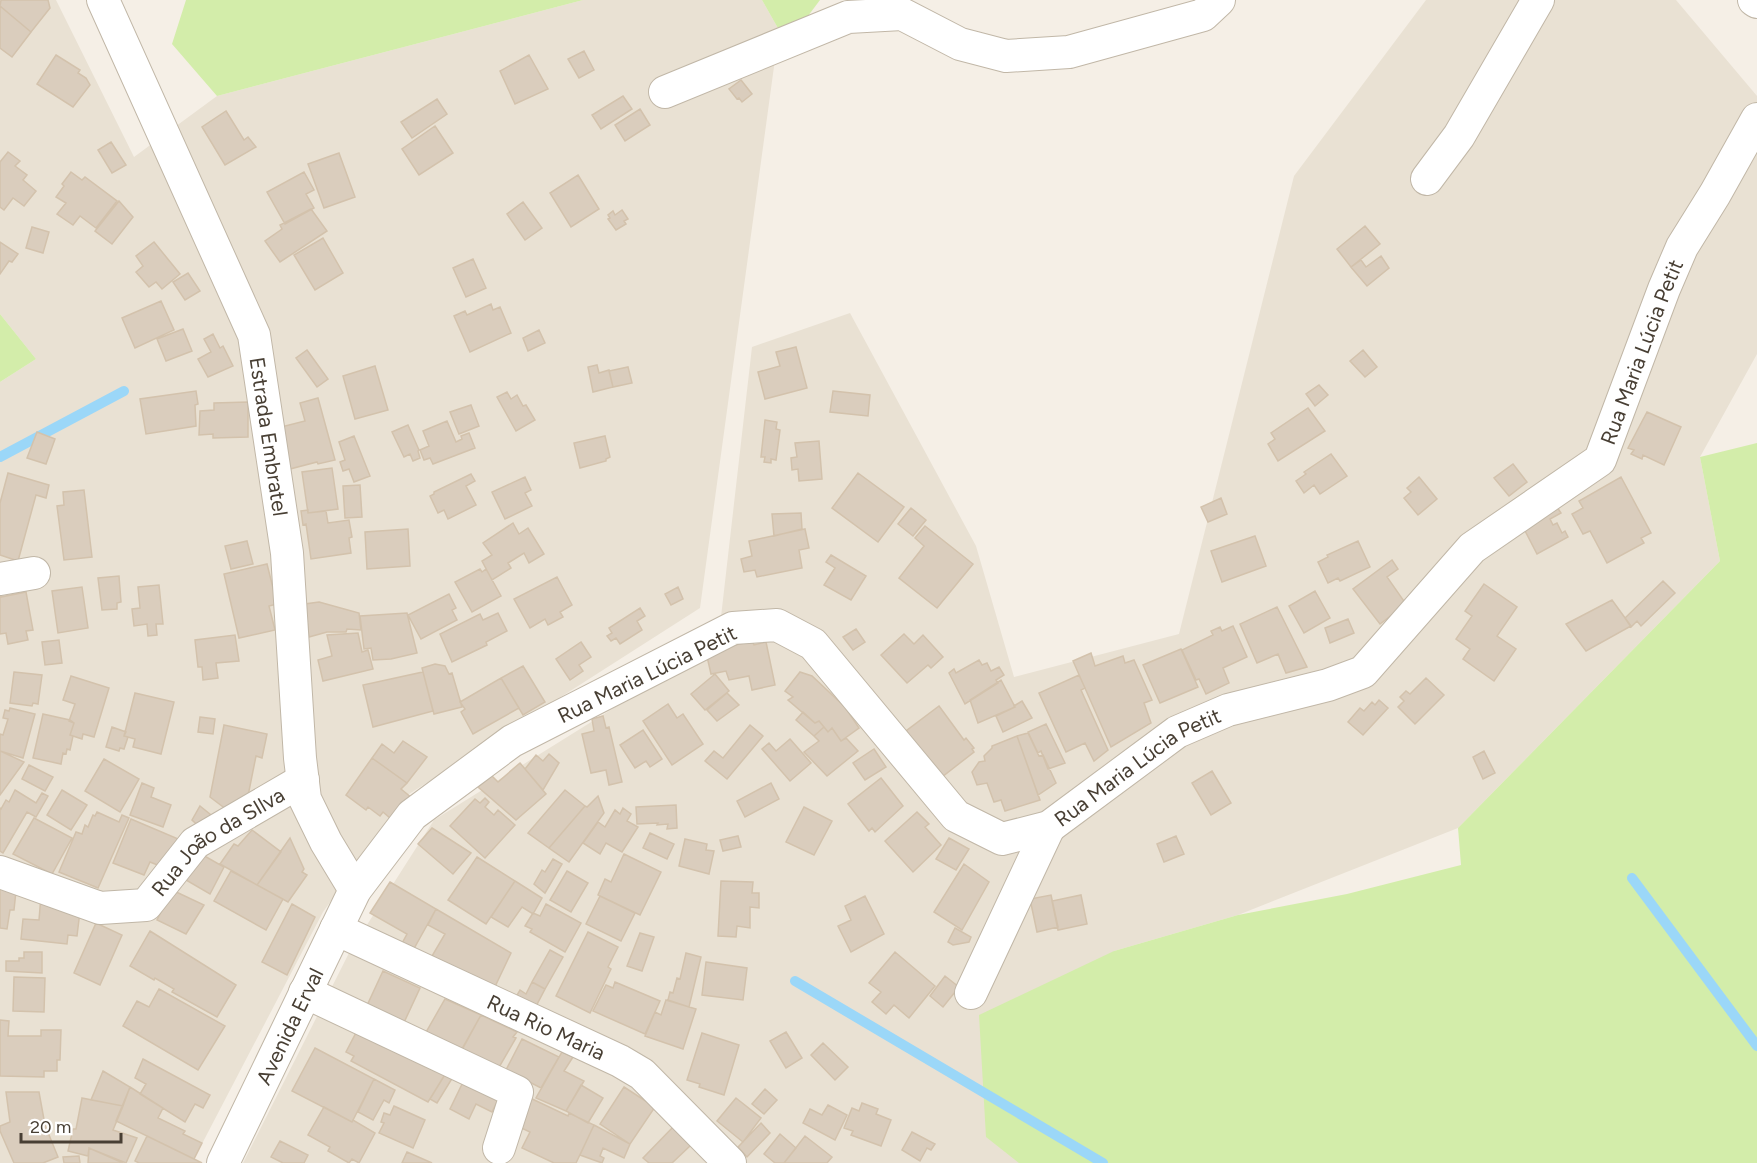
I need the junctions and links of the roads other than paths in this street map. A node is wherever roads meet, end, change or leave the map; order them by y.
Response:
1 (103, 0) edge
2 (1219, 0) edge
3 (1538, 0) edge
4 (665, 92) dead end
5 (1757, 119) edge
6 (1427, 179) dead end
7 (34, 573) dead end
8 (0, 579) edge
9 (303, 780) junction
10 (1049, 827) junction
11 (0, 872) edge
12 (355, 890) junction
13 (336, 929) junction
14 (305, 992) junction
15 (971, 993) dead end
16 (499, 1148) dead end
17 (223, 1163) edge
18 (730, 1163) edge

1 - 9 street, Estrada Embratel
2 - 4 street
3 - 6 street
5 - 10 street, Rua Maria Lúcia Petit
7 - 8 street
9 - 11 street, Rua João da SIlva
9 - 12 street, Estrada Embratel
10 - 12 street, Rua Maria Lúcia Petit
10 - 15 street
12 - 13 street, Avenida Erval
13 - 14 street, Avenida Erval
13 - 18 street, Rua Rio Maria
14 - 16 street
14 - 17 street, Avenida Erval

